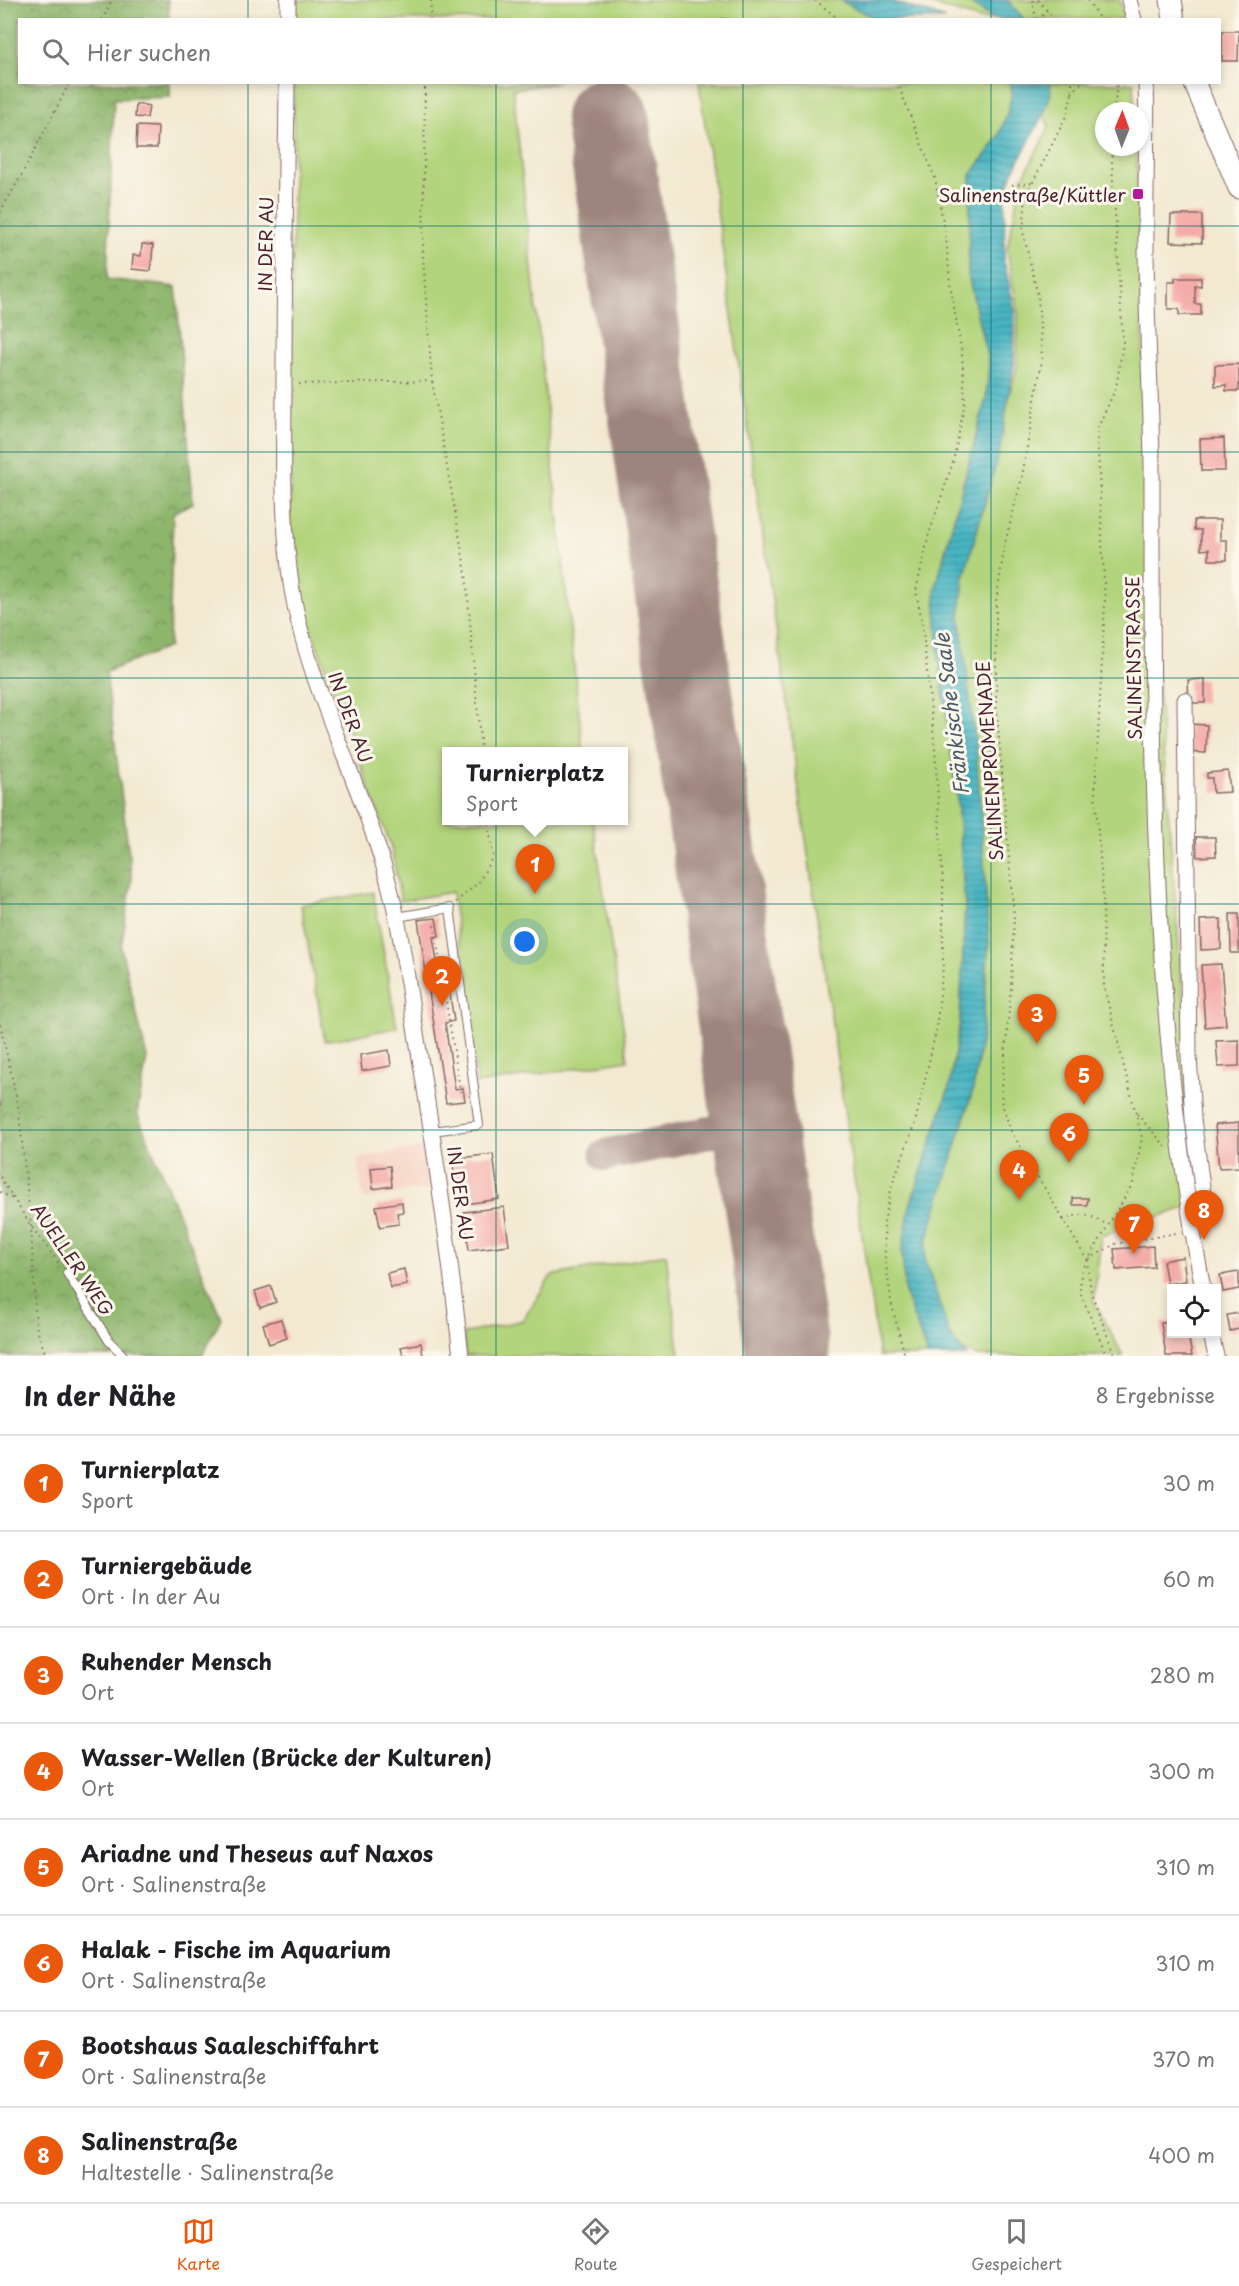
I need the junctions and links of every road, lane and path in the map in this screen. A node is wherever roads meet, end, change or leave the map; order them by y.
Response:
1 (112, 0) edge
2 (288, 0) edge
3 (431, 0) edge
4 (815, 0) edge
5 (1036, 0) edge
6 (1089, 0) edge
7 (1129, 0) edge
8 (1171, 0) edge
9 (1047, 10) junction
10 (103, 18) edge
11 (288, 18) edge
12 (430, 18) edge
13 (838, 18) edge
14 (1037, 18) edge
15 (1039, 18) edge
16 (1055, 18) edge
17 (1099, 18) edge
18 (1134, 18) edge
19 (1174, 18) edge
20 (69, 84) edge
21 (287, 84) edge
22 (425, 84) edge
23 (898, 84) edge
24 (1072, 84) edge
25 (1080, 84) edge
26 (1117, 84) edge
27 (1146, 84) edge
28 (1195, 84) edge
29 (1072, 93) junction
30 (1115, 102) edge
31 (1112, 156) edge
32 (1032, 183) junction
33 (1012, 185) dead end
34 (1239, 188) edge
35 (0, 212) edge
36 (432, 381) junction
37 (284, 384) junction
38 (1185, 700) dead end
39 (481, 747) edge
40 (489, 825) edge
41 (450, 908) junction
42 (396, 917) junction
43 (434, 925) dead end
44 (0, 1024) edge
45 (461, 1095) dead end
46 (1135, 1112) junction
47 (432, 1131) junction
48 (1182, 1166) junction
49 (0, 1177) edge
50 (0, 1192) edge
51 (15, 1201) junction
52 (1064, 1220) junction
53 (1108, 1225) junction
54 (31, 1226) junction
55 (1191, 1231) junction
56 (1087, 1260) junction
57 (67, 1273) joint
58 (1202, 1284) edge
59 (1212, 1338) edge
60 (46, 1356) edge
61 (124, 1356) edge
62 (461, 1356) edge
63 (905, 1356) edge
64 (1107, 1356) edge
65 (1115, 1356) edge
66 (1216, 1356) edge

1 - 10 path
2 - 11 street
3 - 12 path
4 - 13 path
5 - 9 path
5 - 14 path
6 - 17 path
7 - 18 street
8 - 19 main road
9 - 15 path
9 - 16 path
20 - 35 path
21 - 37 street, IN DER AU
22 - 36 path
23 - 63 path
24 - 29 path, SALINENPROMENADE
25 - 29 path
26 - 30 path
27 - 48 street, SALINENSTRASSE
28 - 34 main road
29 - 32 path, SALINENPROMENADE
31 - 46 path
32 - 33 path
32 - 52 path, SALINENPROMENADE
36 - 37 path
36 - 39 path
37 - 42 street, IN DER AU
38 - 55 street
40 - 41 path
41 - 42 lane
41 - 47 lane
42 - 47 street, IN DER AU
43 - 45 path
44 - 54 path
46 - 48 path
46 - 53 path
47 - 62 street, IN DER AU
48 - 55 street, SALINENSTRASSE
49 - 51 path, AUELLER WEG
50 - 51 path
51 - 54 path, AUELLER WEG
52 - 53 path
52 - 56 path, SALINENPROMENADE
53 - 56 path
54 - 57 path, AUELLER WEG
54 - 60 path
55 - 56 path
55 - 58 street, SALINENSTRASSE
56 - 64 path
56 - 65 path, SALINENPROMENADE
57 - 61 lane, AUELLER WEG
59 - 66 street

